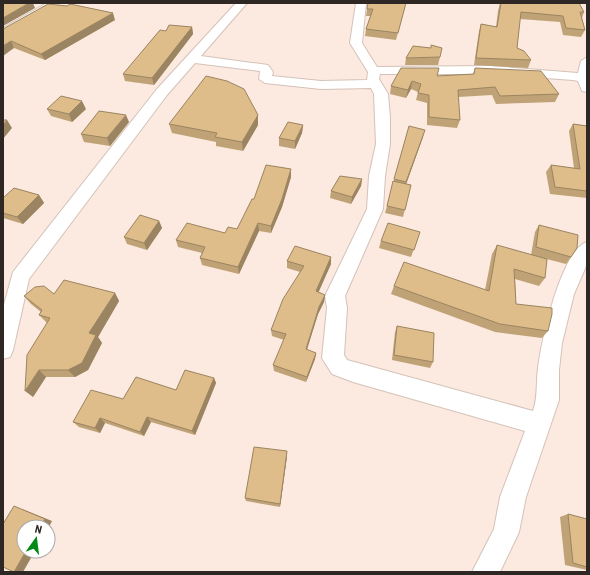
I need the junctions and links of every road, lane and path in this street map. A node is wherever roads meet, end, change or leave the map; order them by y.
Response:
1 (55, 3) edge
2 (242, 3) edge
3 (361, 3) edge
4 (3, 33) edge
5 (191, 59) junction
6 (587, 61) edge
7 (375, 78) junction
8 (585, 83) edge
9 (587, 249) edge
10 (3, 350) edge
11 (539, 424) junction
12 (486, 572) edge

1 - 4 street
2 - 5 street
3 - 7 street
5 - 7 street
5 - 10 street
6 - 8 street
7 - 8 street
7 - 11 street
9 - 11 street
11 - 12 street

